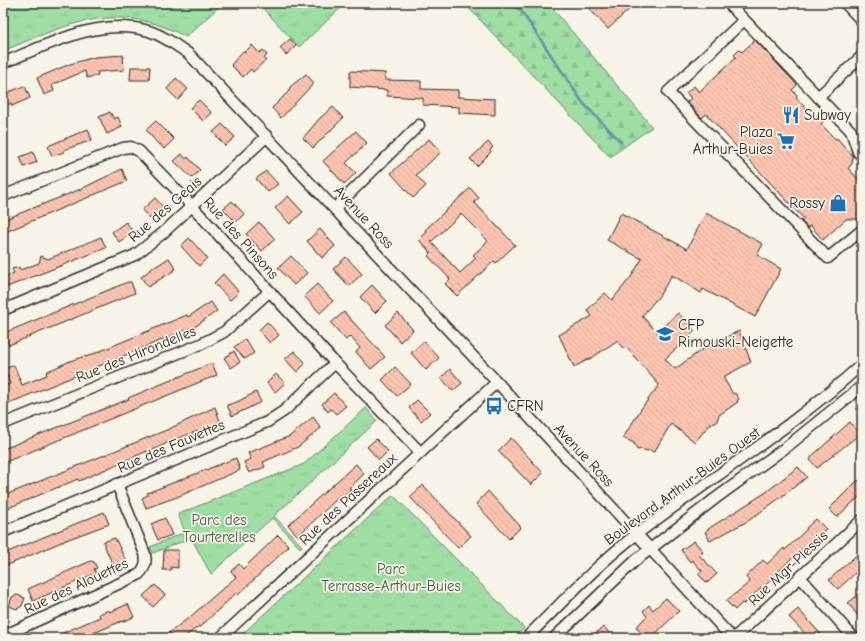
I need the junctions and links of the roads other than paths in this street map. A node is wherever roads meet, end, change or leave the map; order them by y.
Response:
1 (728, 3) edge
2 (845, 3) edge
3 (744, 20) junction
4 (862, 22) edge
5 (862, 56) edge
6 (3, 63) edge
7 (818, 97) junction
8 (419, 125) dead end
9 (267, 136) junction
10 (862, 156) edge
11 (3, 196) edge
12 (192, 206) junction
13 (335, 208) junction
14 (862, 230) edge
15 (270, 291) junction
16 (3, 310) edge
17 (334, 363) junction
18 (862, 364) edge
19 (496, 382) junction
20 (862, 386) edge
21 (3, 424) edge
22 (420, 452) junction
23 (117, 484) junction
24 (862, 520) edge
25 (3, 532) edge
26 (636, 535) junction
27 (649, 549) junction
28 (800, 577) junction
29 (3, 636) edge
30 (220, 638) edge
31 (526, 638) edge
32 (554, 638) edge
33 (733, 638) edge
34 (854, 638) edge

1 - 3 street
2 - 4 street
3 - 7 street
3 - 14 street
5 - 7 street
6 - 9 street, Avenue Ross
7 - 10 street
8 - 13 street
9 - 12 street, Rue des Geais
9 - 13 street, Avenue Ross
11 - 12 street, Rue des Pinsons
12 - 15 street, Rue des Pinsons
12 - 16 street, Rue des Geais
13 - 19 street, Avenue Ross
15 - 17 street, Rue des Pinsons
15 - 21 street, Rue des Hirondelles
17 - 22 street, Rue des Pinsons
17 - 23 street, Rue des Fauvettes
18 - 26 street, Boulevard Arthur-Buies Ouest
19 - 22 street, Rue des Passereaux
19 - 26 street, Avenue Ross
20 - 27 street, Boulevard Arthur-Buies Ouest
22 - 30 street, Rue des Passereaux
23 - 25 street, Rue des Fauvettes
23 - 29 street, Rue des Alouettes
24 - 28 street, Rue Mgr-Plessis
26 - 27 street, Avenue Ross
26 - 31 street, Boulevard Arthur-Buies Ouest
27 - 32 street, Boulevard Arthur-Buies Ouest
27 - 33 street, Avenue Ross
28 - 33 street, Rue Mgr-Plessis
28 - 34 street

